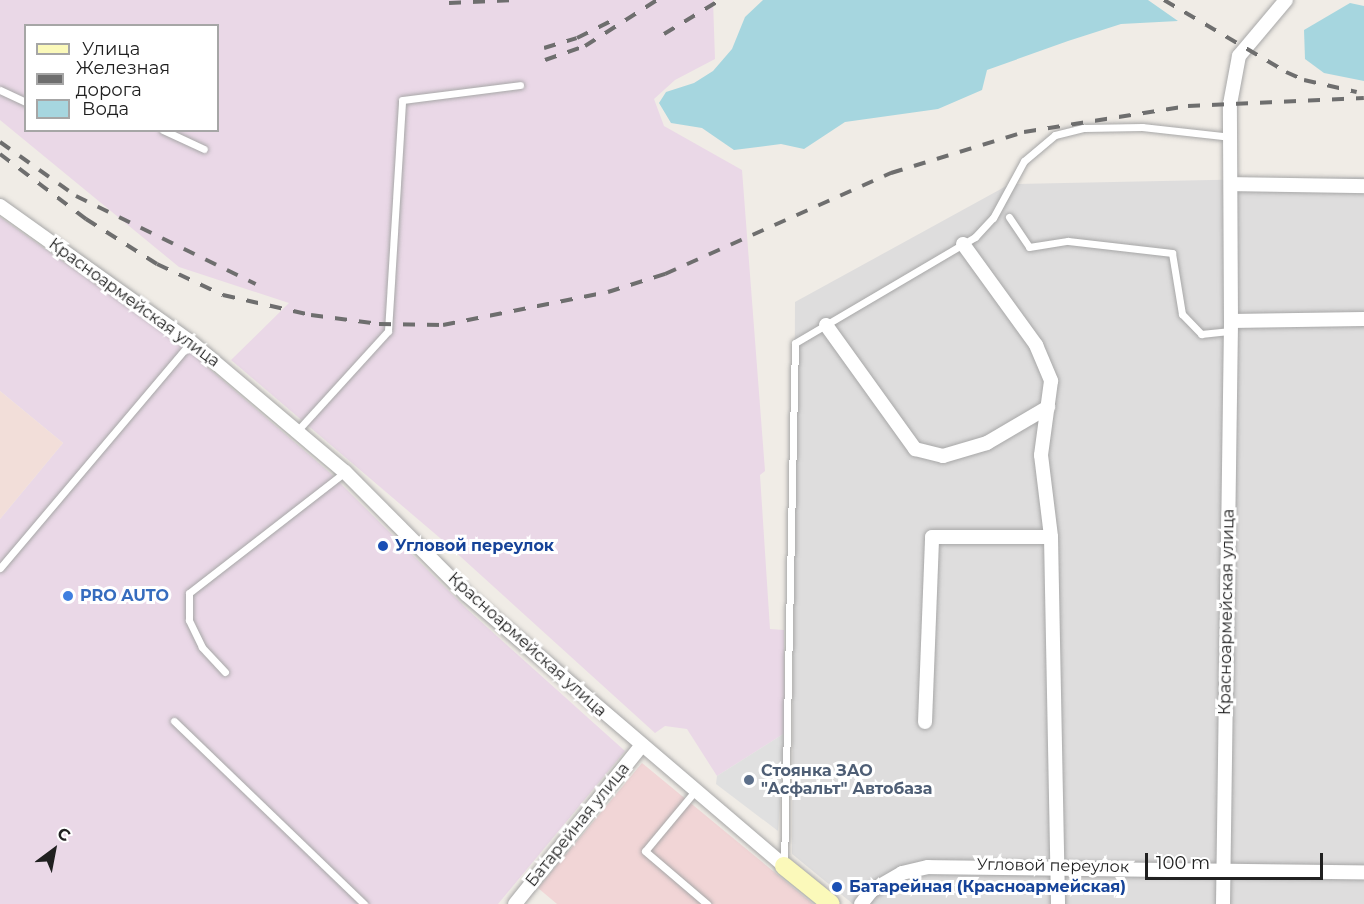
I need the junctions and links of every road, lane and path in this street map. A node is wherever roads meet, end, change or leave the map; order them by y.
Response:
1 (1286, 0) edge
2 (520, 86) dead end
3 (0, 90) edge
4 (24, 101) edge
5 (167, 132) edge
6 (1231, 137) junction
7 (204, 149) dead end
8 (1232, 184) junction
9 (1364, 186) edge
10 (0, 206) edge
11 (1009, 217) dead end
12 (969, 241) junction
13 (1364, 319) edge
14 (826, 325) junction
15 (1231, 326) junction
16 (191, 342) junction
17 (1048, 407) junction
18 (297, 431) junction
19 (345, 472) junction
20 (1051, 537) junction
21 (0, 568) edge
22 (225, 672) dead end
23 (174, 722) dead end
24 (925, 722) dead end
25 (641, 746) junction
26 (695, 791) junction
27 (784, 866) junction
28 (1059, 866) junction
29 (1223, 868) junction
30 (1364, 872) edge
31 (364, 904) edge
32 (515, 904) edge
33 (707, 904) edge
34 (831, 904) edge
35 (861, 904) edge
36 (1058, 904) edge
37 (1223, 904) edge

1 - 6 street, Красноармейская улица
2 - 18 lane
3 - 4 lane
5 - 7 lane
6 - 8 street, Красноармейская улица
6 - 12 lane
8 - 9 street
8 - 15 street, Красноармейская улица
10 - 16 street, Красноармейская улица
11 - 15 lane
12 - 14 lane
12 - 17 street
13 - 15 street
14 - 17 street
14 - 27 lane
15 - 29 street, Красноармейская улица
16 - 18 street, Красноармейская улица
16 - 21 lane
17 - 20 street
18 - 19 street, Красноармейская улица
19 - 22 lane
19 - 25 street, Красноармейская улица
20 - 24 street
20 - 28 street
23 - 31 lane
25 - 26 street, Красноармейская улица
25 - 32 street, Батарейная улица
26 - 27 street, Красноармейская улица
26 - 33 lane
27 - 34 street, Красноармейская улица
28 - 29 street, Угловой переулок
28 - 35 street, Угловой переулок
28 - 36 street
29 - 30 street, Угловой переулок
29 - 37 street, Красноармейская улица

